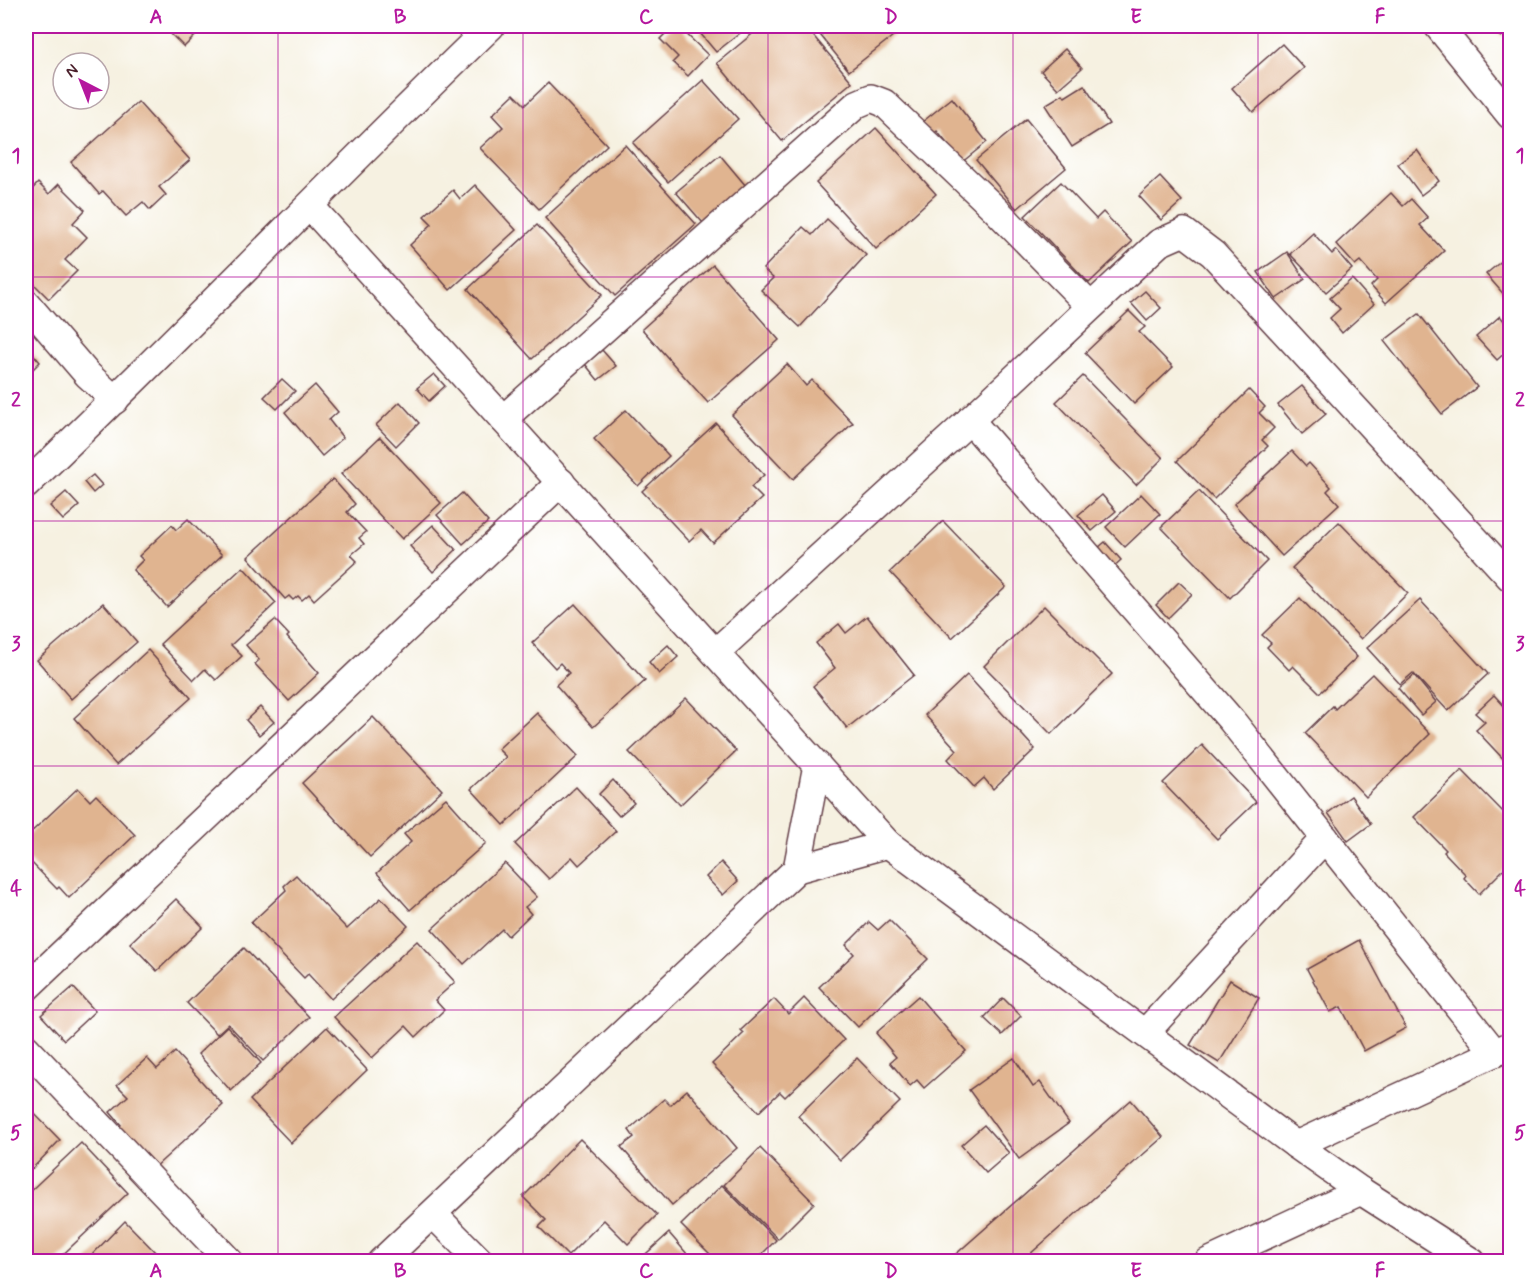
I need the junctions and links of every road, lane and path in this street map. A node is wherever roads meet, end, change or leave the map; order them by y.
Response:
1 (491, 26) edge
2 (1438, 26) edge
3 (1510, 115) edge
4 (310, 206) junction
5 (26, 303) edge
6 (1090, 306) junction
7 (115, 400) junction
8 (503, 419) junction
9 (970, 420) junction
10 (561, 482) junction
11 (26, 485) edge
12 (1510, 578) edge
13 (716, 652) junction
14 (817, 765) junction
15 (1325, 838) junction
16 (888, 844) junction
17 (797, 868) junction
18 (26, 988) edge
19 (1144, 1033) junction
20 (26, 1048) edge
21 (1503, 1049) edge
22 (1296, 1145) junction
23 (1361, 1191) junction
24 (433, 1214) junction
25 (231, 1262) edge
26 (381, 1262) edge
27 (480, 1262) edge
28 (1208, 1262) edge
29 (1472, 1262) edge

1 - 4 street
2 - 3 street
4 - 7 street
4 - 8 street
5 - 7 street
6 - 8 street
6 - 9 street
6 - 12 street
7 - 11 street
8 - 10 street
9 - 13 street
9 - 15 street
10 - 13 street
10 - 18 street
13 - 14 street
14 - 16 street
14 - 17 street
15 - 19 street
15 - 21 street
16 - 17 street
16 - 19 street
17 - 24 street
19 - 22 street
20 - 25 street
21 - 22 street
22 - 23 street
23 - 28 street
23 - 29 street
24 - 26 street
24 - 27 street

